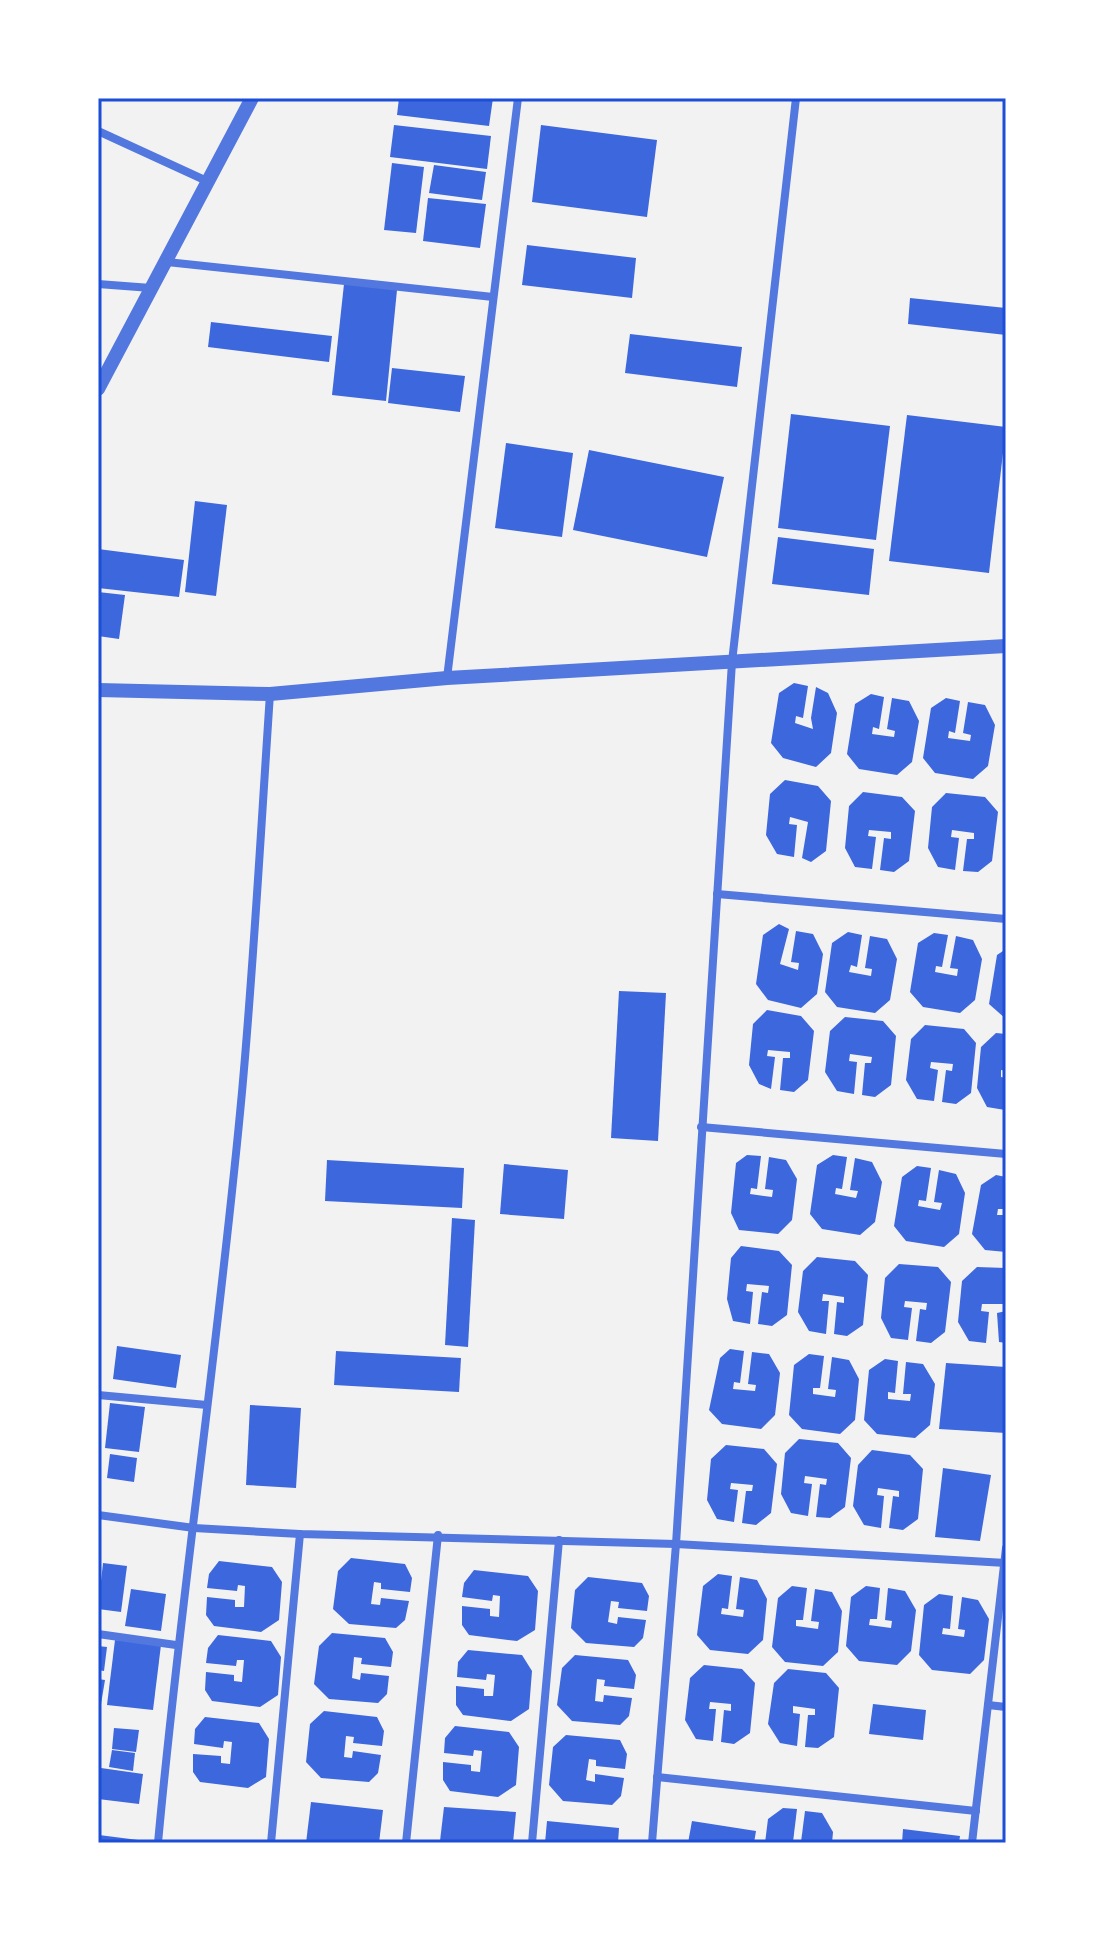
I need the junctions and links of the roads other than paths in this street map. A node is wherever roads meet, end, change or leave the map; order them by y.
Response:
1 (252, 98) edge
2 (518, 98) edge
3 (796, 98) edge
4 (98, 131) edge
5 (210, 183) junction
6 (167, 262) junction
7 (98, 284) edge
8 (151, 288) junction
9 (493, 297) junction
10 (98, 389) edge
11 (1006, 646) edge
12 (732, 662) junction
13 (447, 678) junction
14 (98, 690) edge
15 (270, 694) junction
16 (717, 894) junction
17 (1006, 919) edge
18 (701, 1127) junction
19 (1006, 1154) edge
20 (98, 1395) edge
21 (207, 1405) junction
22 (98, 1515) edge
23 (194, 1528) junction
24 (300, 1534) junction
25 (438, 1535) junction
26 (559, 1540) junction
27 (676, 1544) junction
28 (1006, 1548) edge
29 (1004, 1563) edge
30 (98, 1634) edge
31 (176, 1645) junction
32 (988, 1705) junction
33 (1006, 1707) edge
34 (657, 1777) junction
35 (976, 1811) junction
36 (158, 1843) edge
37 (271, 1843) edge
38 (406, 1843) edge
39 (532, 1843) edge
40 (652, 1843) edge
41 (972, 1843) edge

1 - 5 street
2 - 9 street
3 - 12 street
4 - 5 street
5 - 6 street
6 - 8 street
6 - 9 street
7 - 8 street
8 - 10 street
9 - 13 street
11 - 12 street
12 - 13 street
12 - 16 street
13 - 15 street
14 - 15 street
15 - 21 street
16 - 17 street
16 - 18 street
18 - 19 street
18 - 27 street
20 - 21 street
21 - 23 street
22 - 23 street
23 - 24 street
23 - 31 street
24 - 25 street
24 - 37 street
25 - 26 street
25 - 38 street
26 - 27 street
26 - 39 street
27 - 29 street
27 - 34 street
28 - 29 street
29 - 32 street
30 - 31 street
31 - 36 street
32 - 33 street
32 - 35 street
34 - 35 street
34 - 40 street
35 - 41 street

